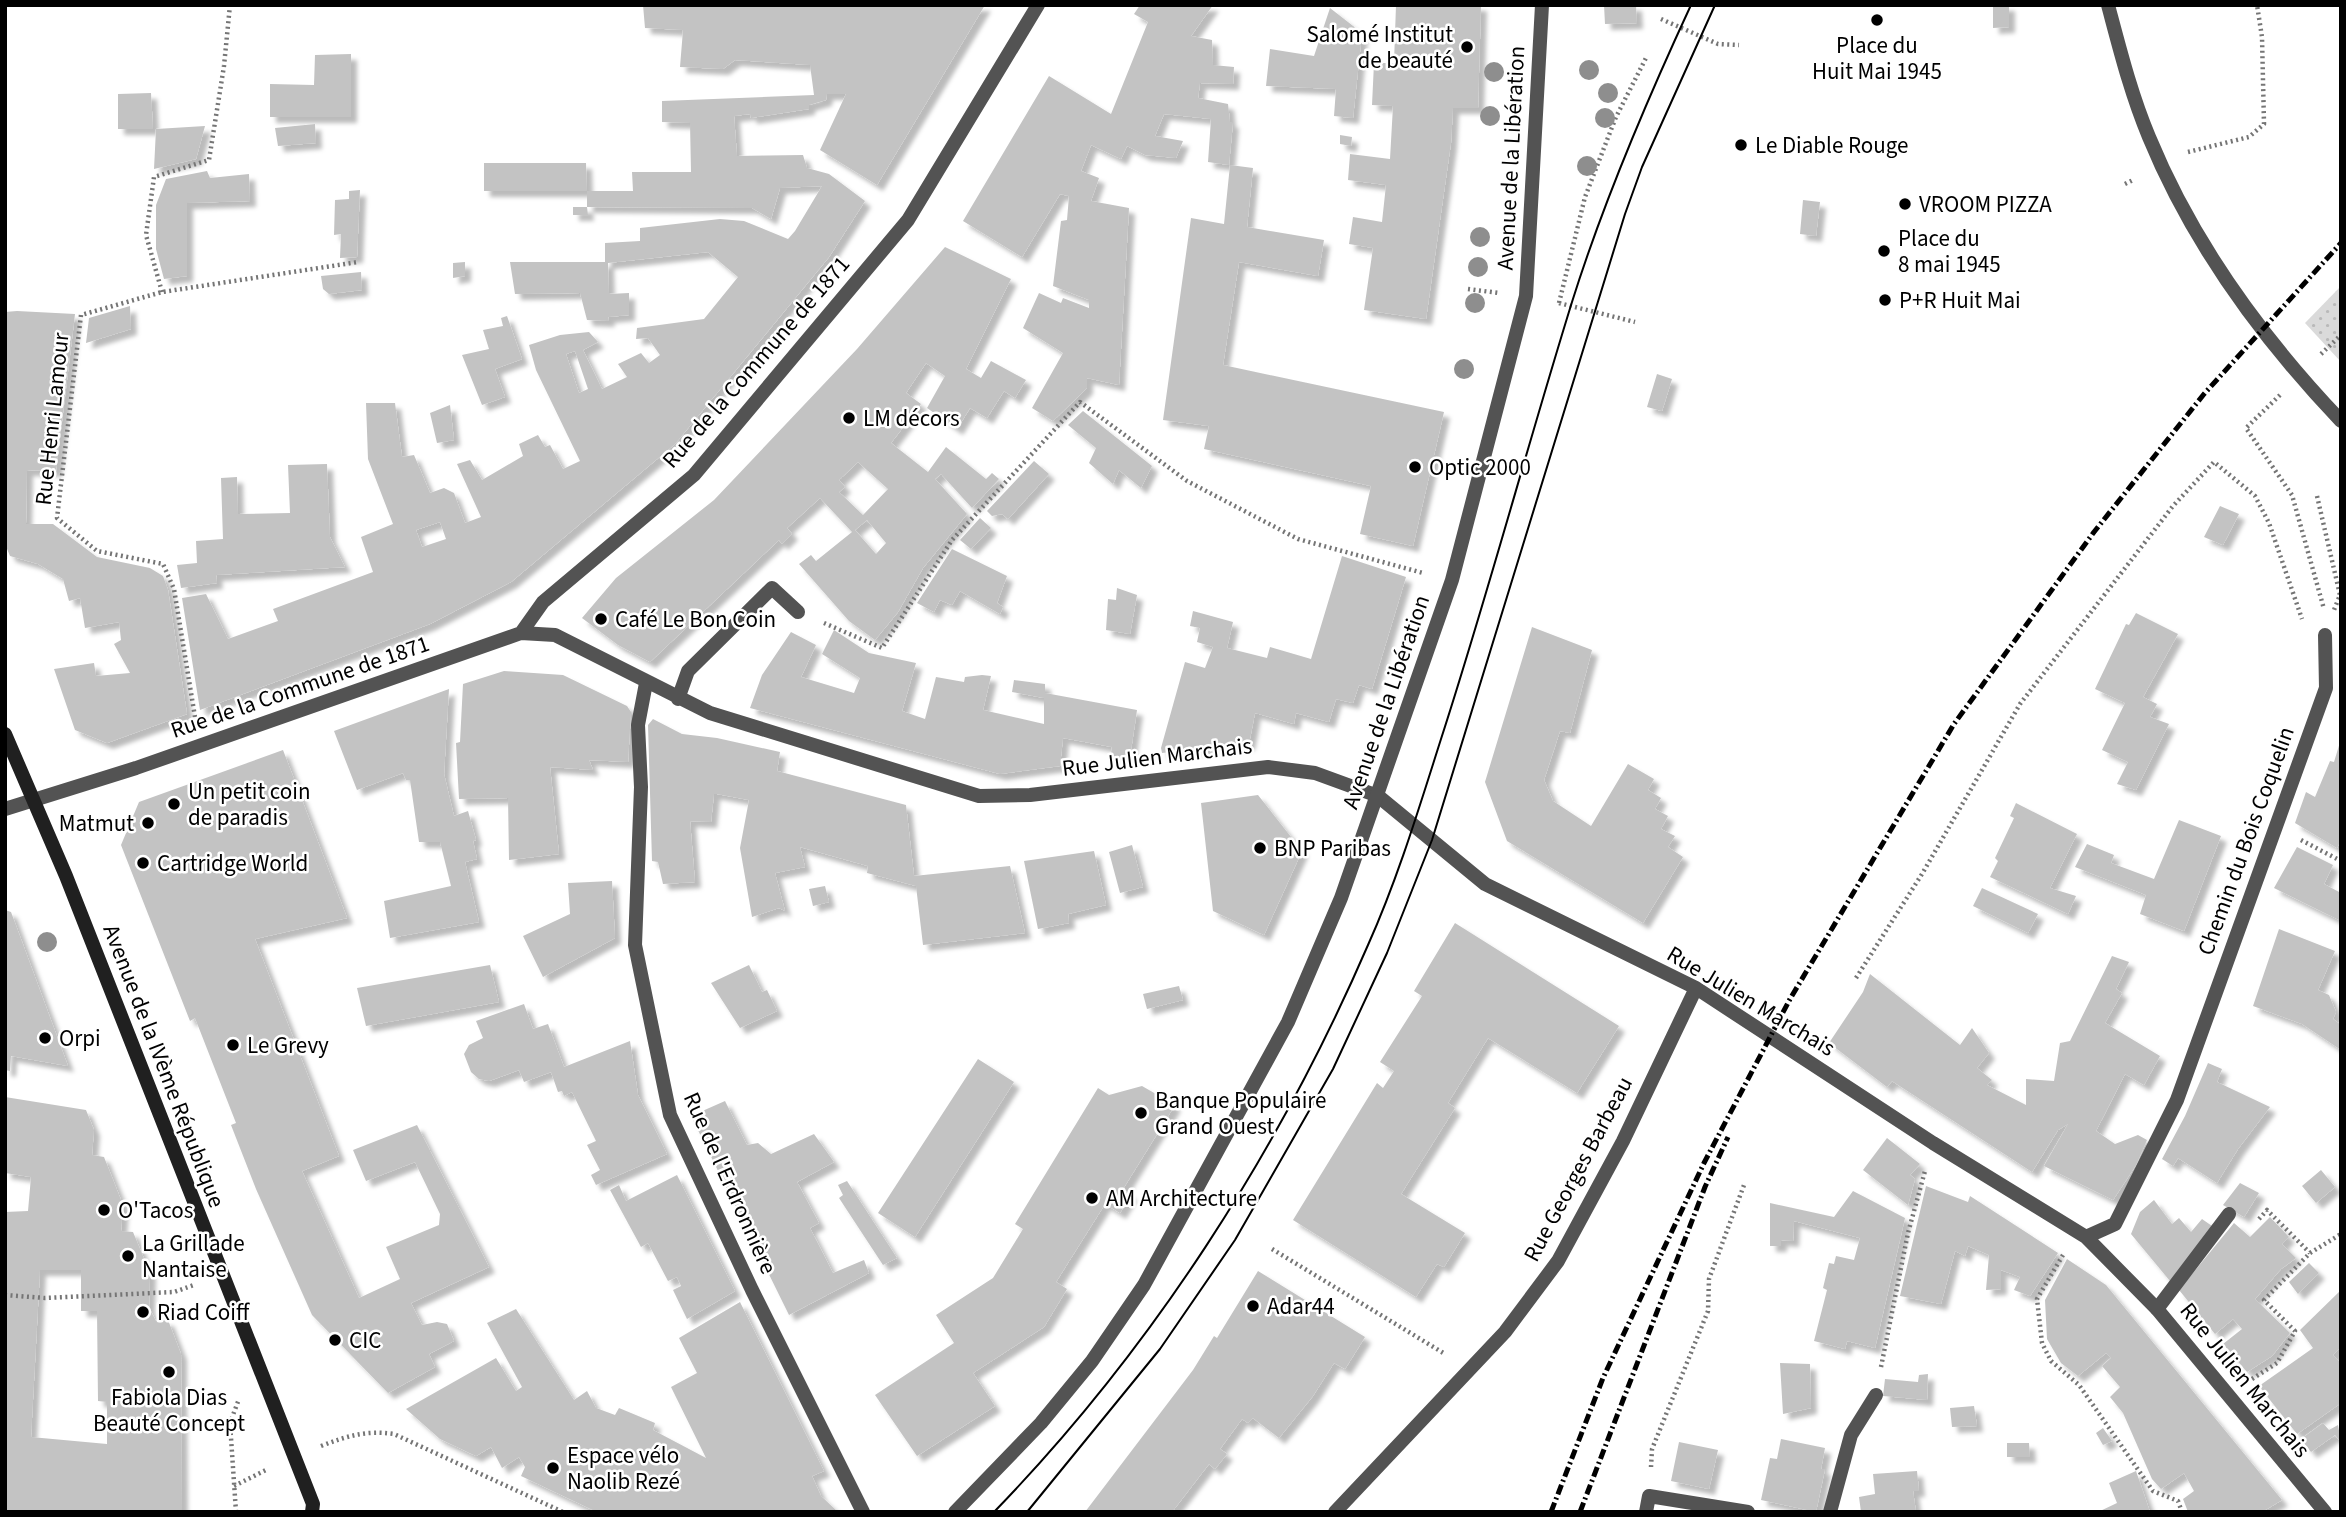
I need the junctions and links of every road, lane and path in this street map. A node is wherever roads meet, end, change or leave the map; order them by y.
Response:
1 (230, 5) edge
2 (1038, 5) edge
3 (1542, 5) edge
4 (2108, 5) edge
5 (2257, 5) edge
6 (1661, 19) dead end
7 (1739, 45) dead end
8 (1647, 56) dead end
9 (2188, 152) dead end
10 (2133, 180) dead end
11 (2125, 184) dead end
12 (358, 262) dead end
13 (162, 292) junction
14 (1559, 303) dead end
15 (2341, 335) edge
16 (2312, 363) dead end
17 (2284, 391) dead end
18 (2341, 421) edge
19 (2317, 496) dead end
20 (1452, 580) junction
21 (2340, 595) edge
22 (798, 612) joint
23 (521, 633) junction
24 (2325, 635) junction
25 (646, 683) junction
26 (678, 699) junction
27 (5, 734) edge
28 (200, 746) junction
29 (1378, 796) junction
30 (33, 801) junction
31 (5, 809) edge
32 (2275, 827) junction
33 (2341, 861) edge
34 (1856, 978) dead end
35 (1696, 988) junction
36 (1933, 1143) junction
37 (1744, 1185) dead end
38 (2229, 1214) joint
39 (2341, 1234) edge
40 (2085, 1237) junction
41 (1272, 1249) dead end
42 (2310, 1253) junction
43 (221, 1275) junction
44 (5, 1295) edge
45 (2157, 1309) junction
46 (1439, 1350) dead end
47 (254, 1357) junction
48 (1876, 1395) joint
49 (2228, 1395) junction
50 (293, 1457) junction
51 (234, 1486) junction
52 (1649, 1496) junction
53 (313, 1508) edge
54 (236, 1512) edge
55 (327, 1512) edge
56 (563, 1512) edge
57 (863, 1512) edge
58 (955, 1512) edge
59 (1335, 1512) edge
60 (1646, 1512) edge
61 (1748, 1512) edge
62 (1830, 1512) edge
63 (2182, 1512) edge
64 (2325, 1512) edge

1 - 13 path
2 - 23 street, Rue de la Commune de 1871
3 - 20 street, Avenue de la Libération
4 - 18 street
5 - 9 path
6 - 7 path
8 - 14 path
10 - 11 path
12 - 13 path, Rue Henri Lamour
13 - 28 path, Rue Henri Lamour
15 - 16 path
17 - 24 path
19 - 21 path
20 - 22 path
20 - 29 street, Avenue de la Libération
22 - 26 street
23 - 25 street, Rue Julien Marchais
23 - 28 street, Rue de la Commune de 1871
24 - 32 street, Chemin du Bois Coquelin
24 - 34 path
25 - 26 street, Rue Julien Marchais
25 - 57 street, Rue de l'Erdronnière
26 - 29 street, Rue Julien Marchais
27 - 30 main road, Avenue de la IVème République
28 - 30 street, Rue de la Commune de 1871
29 - 35 street, Rue Julien Marchais
29 - 58 street, Avenue de la Libération
30 - 31 street, Rue de la Commune de 1871
30 - 43 main road, Avenue de la IVème République
32 - 33 path
32 - 40 street, Chemin du Bois Coquelin
35 - 36 street, Rue Julien Marchais
35 - 59 street, Rue Georges Barbeau
36 - 40 street, Rue Julien Marchais
36 - 48 path
37 - 52 path
38 - 42 path
38 - 45 street, Rue Julien Marchais
39 - 42 path
40 - 45 street, Rue Julien Marchais
40 - 63 path
41 - 46 path
42 - 49 path
43 - 44 path
43 - 47 main road, Avenue de la IVème République
45 - 49 street, Rue Julien Marchais
47 - 50 main road, Avenue de la IVème République
47 - 51 path
48 - 62 street
49 - 64 street, Rue Julien Marchais
50 - 51 path
50 - 53 main road, Avenue de la IVème République
50 - 56 path
51 - 54 path
52 - 60 street
52 - 61 street
53 - 55 main road, Avenue de la IVème République

